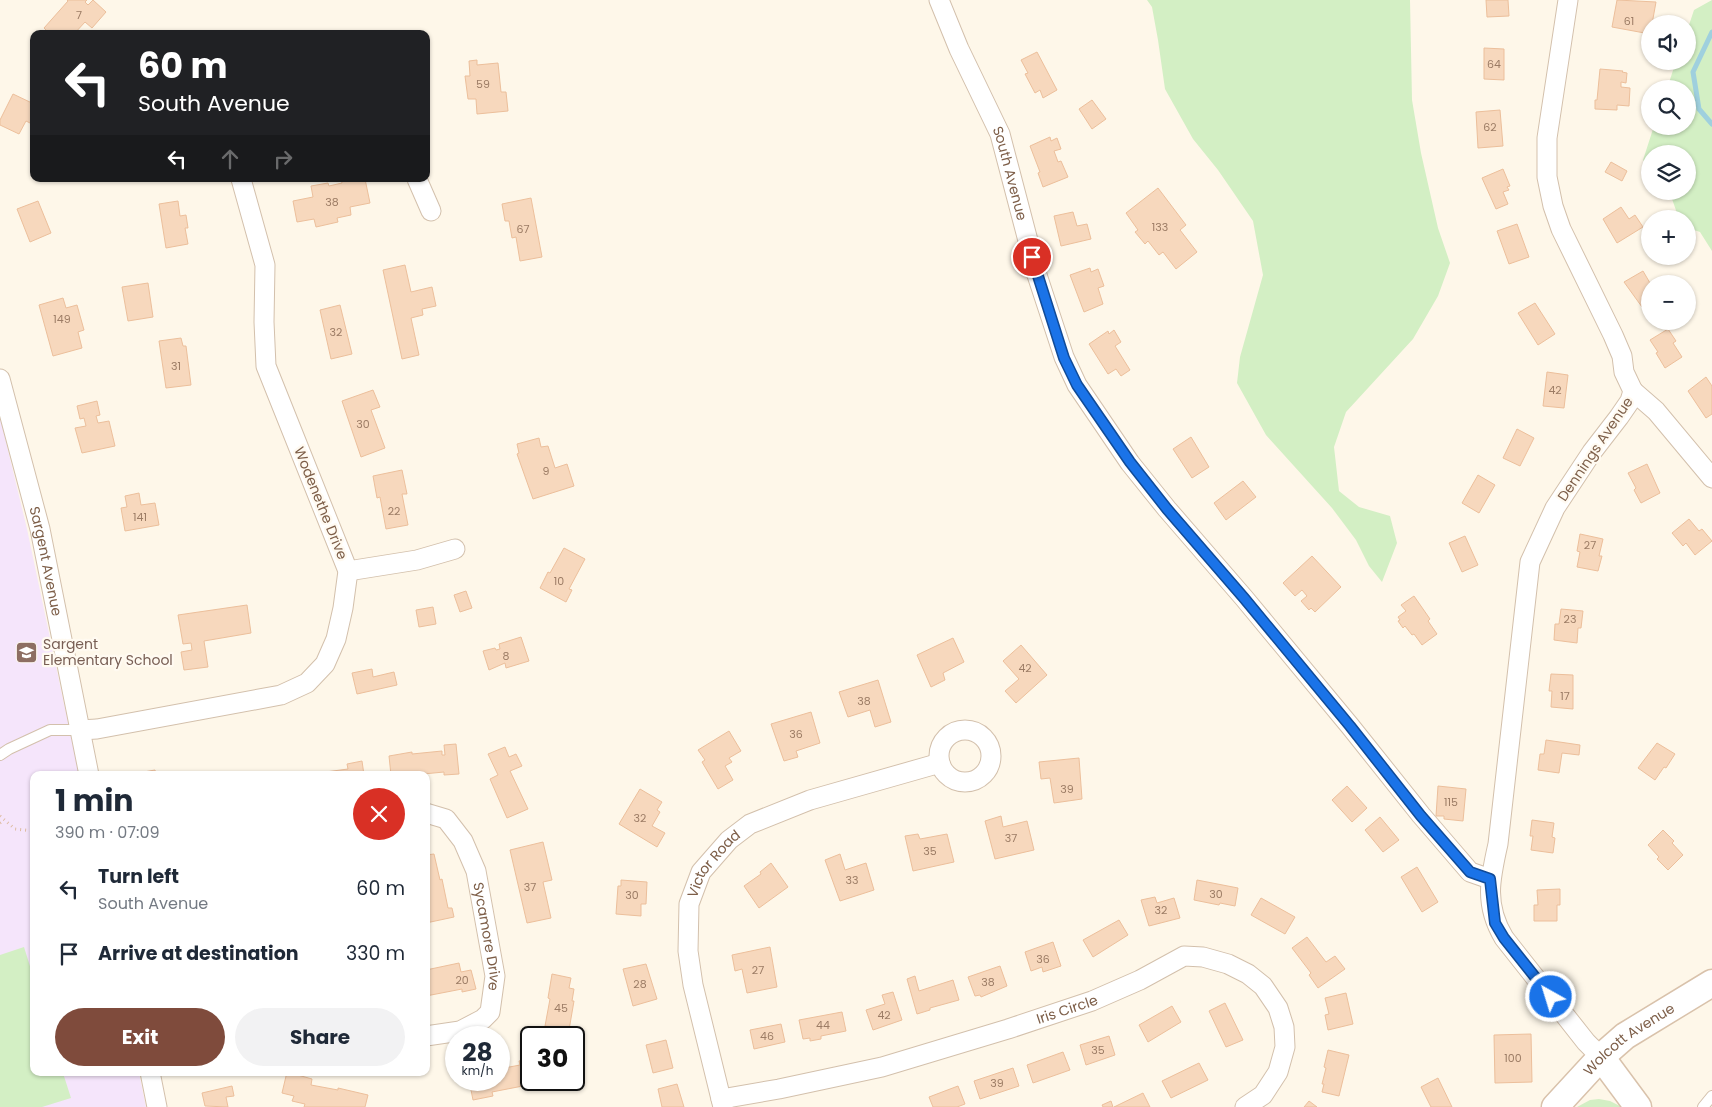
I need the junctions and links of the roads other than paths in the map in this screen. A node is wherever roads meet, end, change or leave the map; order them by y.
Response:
1 (939, 0) edge
2 (1568, 0) edge
3 (243, 182) edge
4 (418, 182) edge
5 (431, 211) dead end
6 (0, 379) edge
7 (1633, 391) junction
8 (1712, 478) edge
9 (455, 549) dead end
10 (348, 571) junction
11 (80, 730) junction
12 (0, 755) edge
13 (940, 763) dead end
14 (88, 771) edge
15 (430, 815) edge
16 (1490, 879) junction
17 (1712, 982) edge
18 (430, 1035) edge
19 (1601, 1057) junction
20 (151, 1076) edge
21 (1712, 1096) edge
22 (722, 1103) edge
23 (157, 1107) edge
24 (1245, 1107) edge
25 (1555, 1107) edge
26 (1638, 1107) edge
27 (1703, 1107) edge

1 - 16 street, South Avenue
2 - 7 street, Dennings Avenue
3 - 10 street, Wodenethe Drive
4 - 5 street
6 - 11 street, Sargent Avenue
7 - 8 street
7 - 16 street, Dennings Avenue
9 - 10 street
10 - 11 street, Wodenethe Drive
11 - 12 lane
11 - 14 street, Sargent Avenue
13 - 22 street, Victor Road
15 - 18 street, Sycamore Drive
16 - 19 street
17 - 19 main road, Wolcott Avenue
19 - 25 main road, Wolcott Avenue
19 - 26 main road
20 - 23 street
21 - 27 lane
22 - 24 street, Iris Circle

